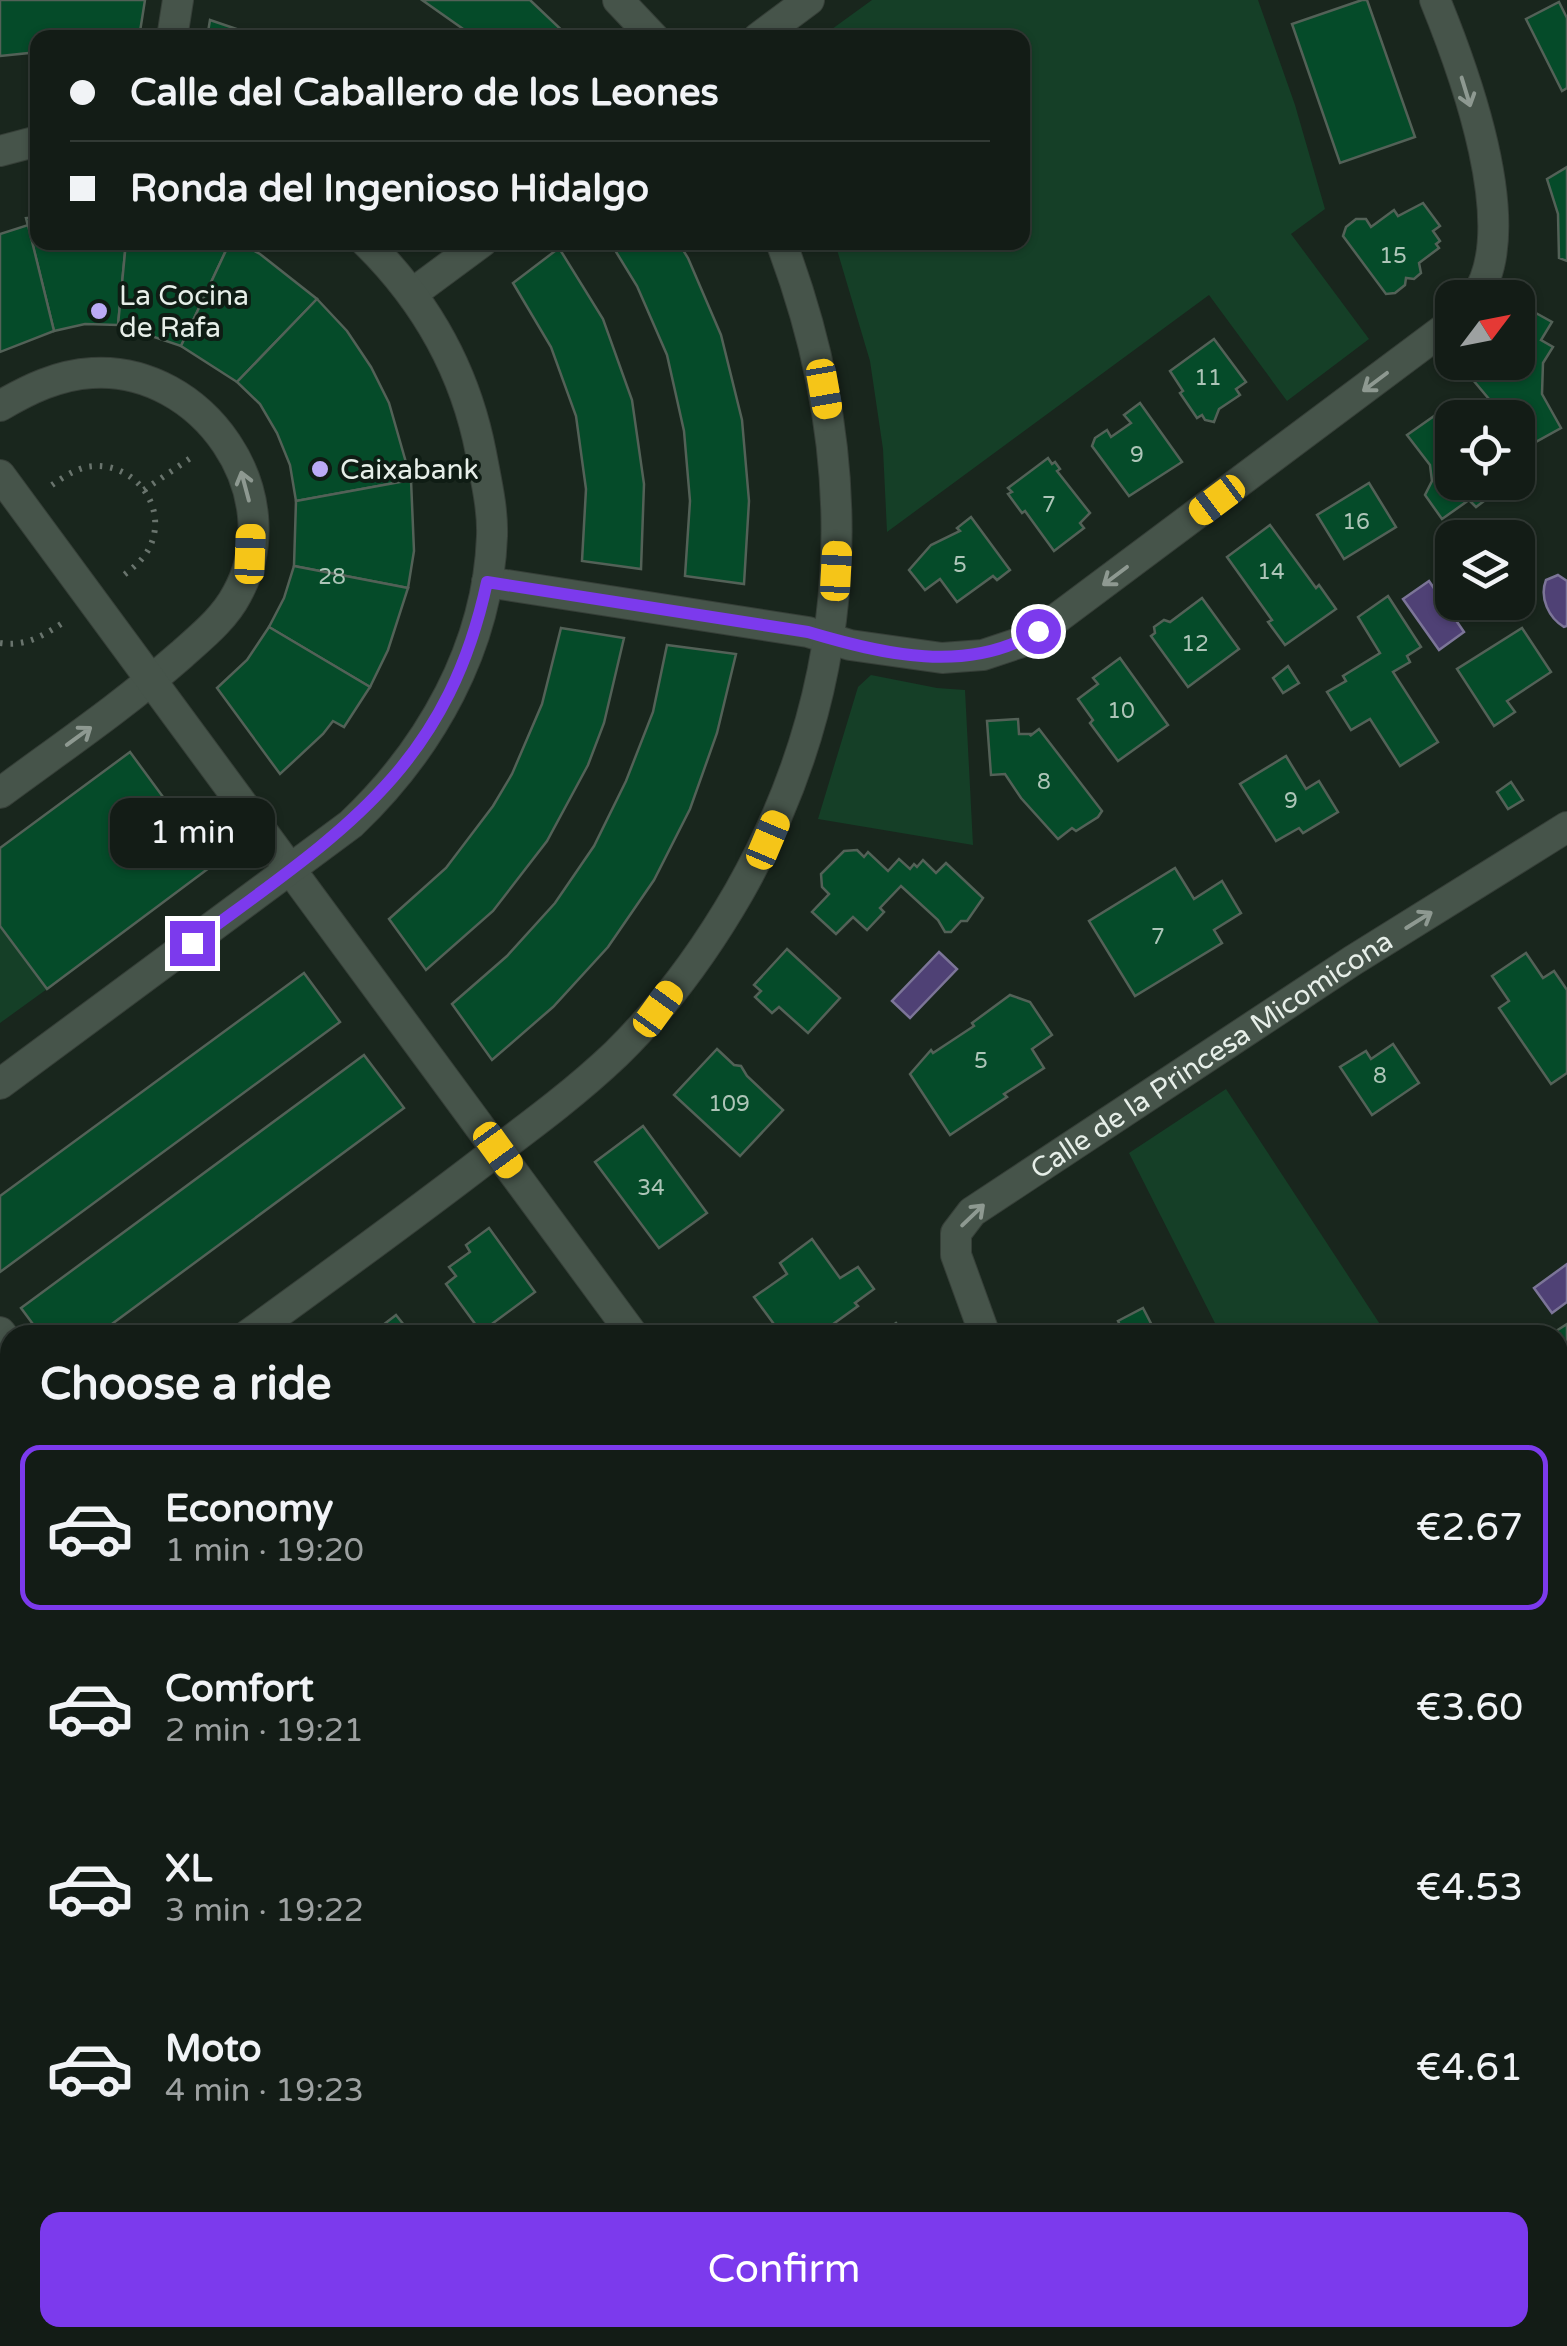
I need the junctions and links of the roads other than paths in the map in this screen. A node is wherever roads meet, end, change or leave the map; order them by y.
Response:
1 (178, 0) edge
2 (618, 0) edge
3 (1435, 0) edge
4 (798, 3) edge
5 (173, 30) edge
6 (646, 30) edge
7 (767, 30) edge
8 (30, 143) edge
9 (0, 151) edge
10 (374, 250) edge
11 (471, 250) edge
12 (785, 250) edge
13 (1483, 280) edge
14 (414, 293) junction
15 (1435, 336) edge
16 (0, 406) edge
17 (0, 475) edge
18 (487, 582) junction
19 (830, 639) junction
20 (152, 681) junction
21 (0, 794) edge
22 (1567, 827) edge
23 (291, 869) junction
24 (0, 1084) edge
25 (498, 1150) junction
26 (262, 1325) edge
27 (626, 1325) edge
28 (981, 1325) edge

1 - 5 street
2 - 6 street
3 -> 13 street
4 - 7 street
8 - 9 street
10 - 14 street
11 - 14 street
12 - 19 street
14 - 18 street
15 -> 19 street
20 -> 16 street
17 - 20 street
18 - 19 street
18 - 23 street
19 - 25 street
21 -> 20 street
20 - 23 street
28 -> 22 street, Calle de la Princesa Micomicona
23 - 24 street
23 - 25 street
25 - 26 street
25 - 27 street

